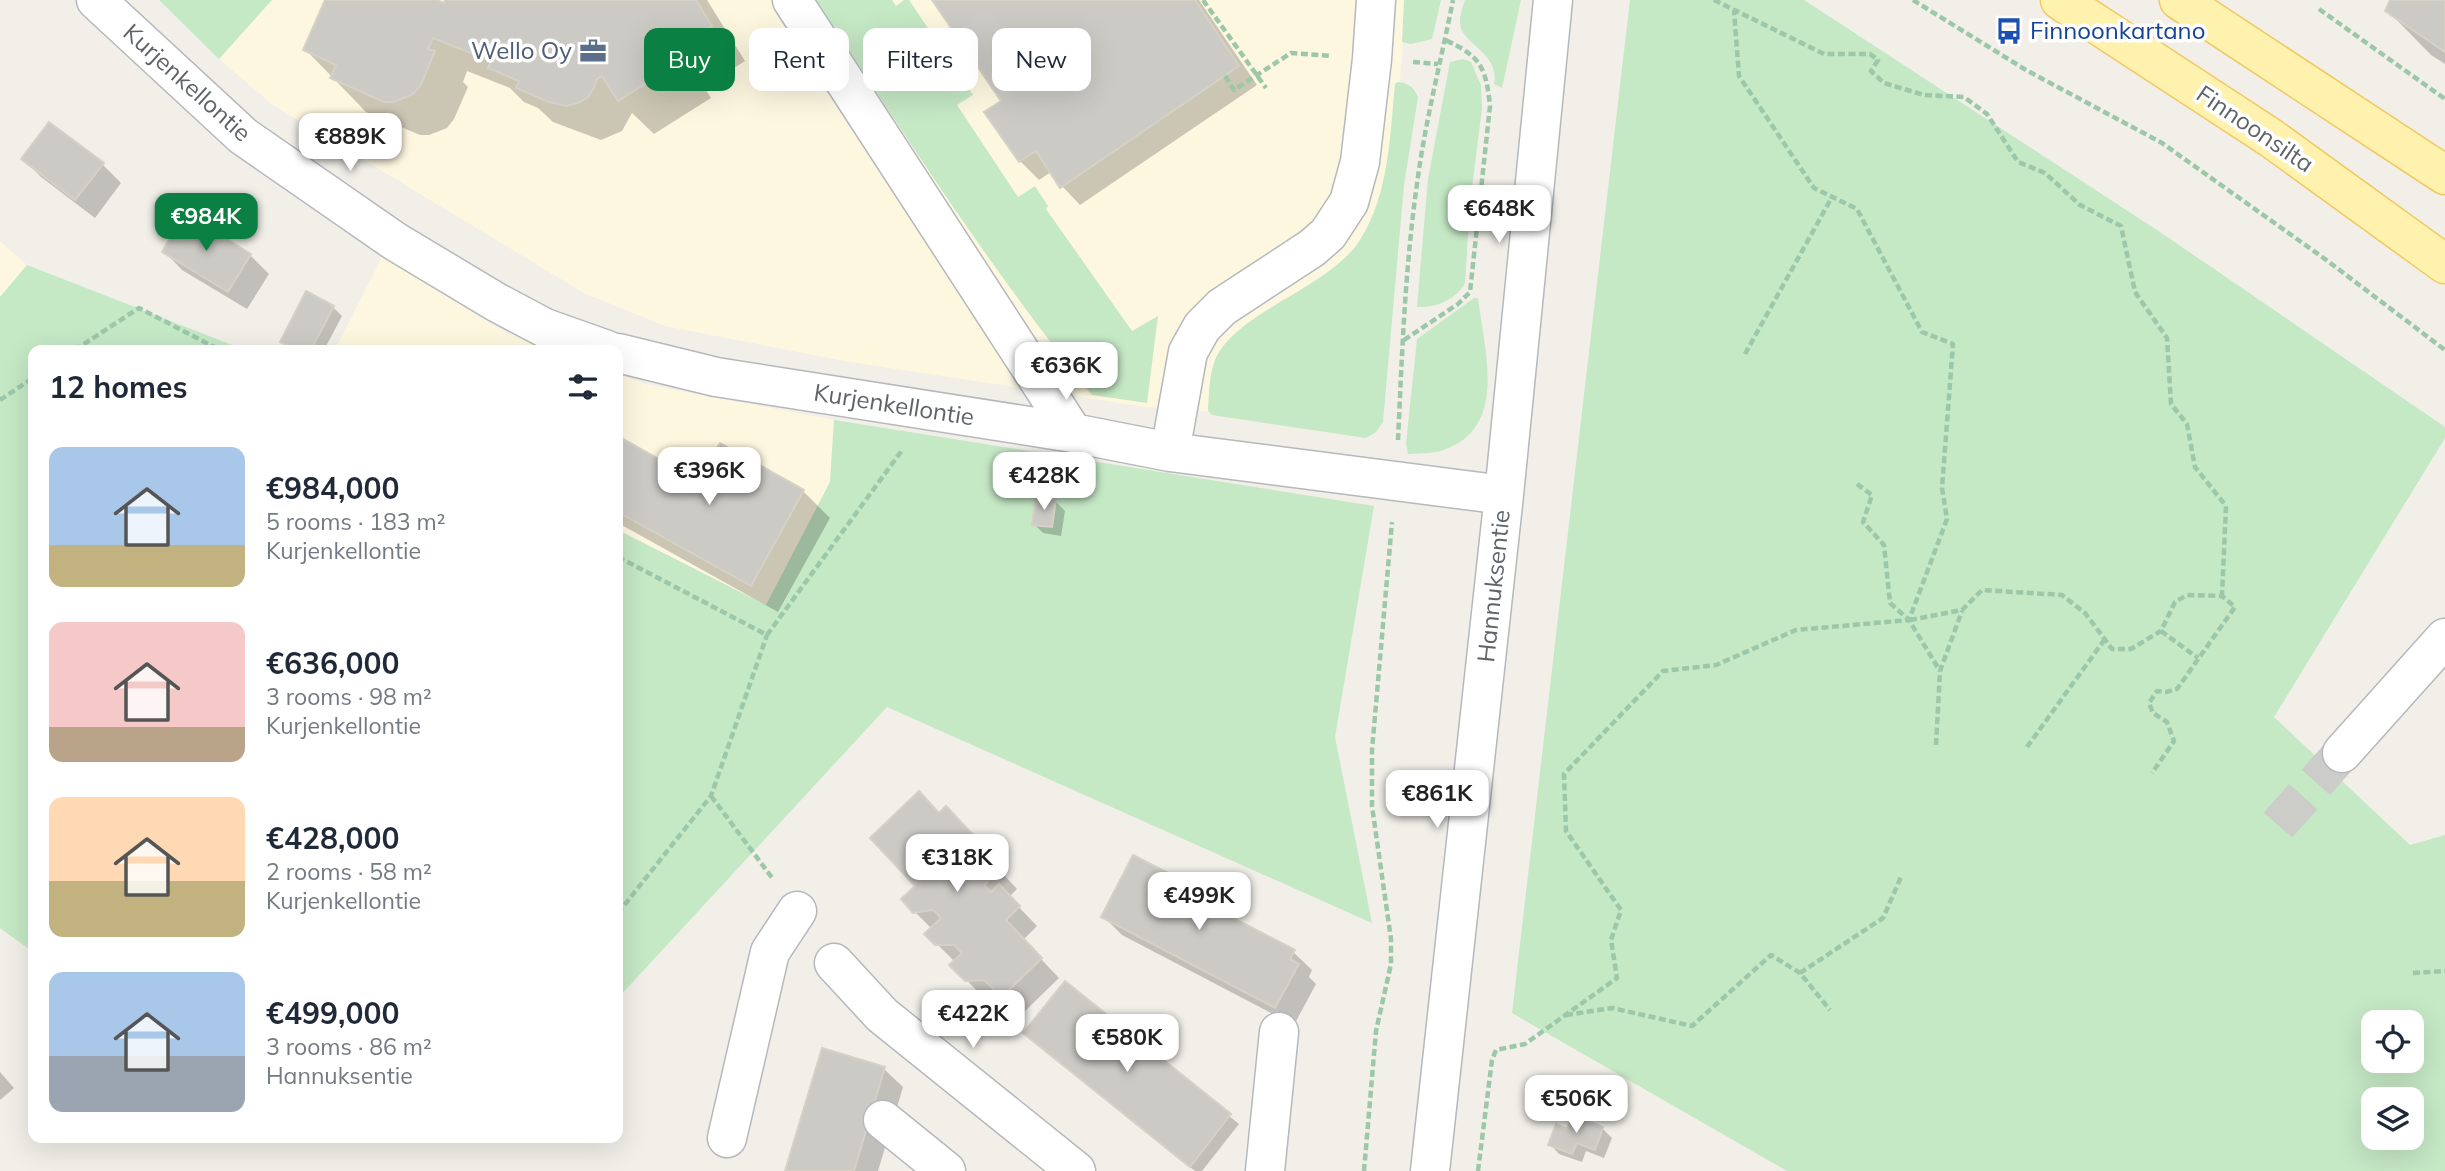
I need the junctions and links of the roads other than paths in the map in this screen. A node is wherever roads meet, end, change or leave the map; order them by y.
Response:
1 (96, 0) edge
2 (792, 0) edge
3 (1376, 0) edge
4 (1553, 0) edge
5 (2060, 0) edge
6 (2179, 0) edge
7 (2445, 175) edge
8 (2445, 264) edge
9 (593, 345) edge
10 (623, 354) edge
11 (1073, 433) junction
12 (1170, 452) junction
13 (1504, 495) junction
14 (2445, 638) edge
15 (2342, 753) tunnel mouth
16 (797, 911) dead end
17 (834, 963) dead end
18 (1279, 1032) dead end
19 (883, 1120) dead end
20 (727, 1138) dead end
21 (1055, 1165) edge
22 (946, 1171) edge
23 (1265, 1171) edge
24 (1430, 1171) edge

1 - 9 street, Kurjenkellontie
2 - 11 street
3 - 12 street
4 - 13 street, Hannuksentie
5 - 8 main road, Finnoonsilta
6 - 7 main road
10 - 11 street, Kurjenkellontie
11 - 12 street, Kurjenkellontie
12 - 13 street, Kurjenkellontie
13 - 24 street, Hannuksentie
14 - 15 street
16 - 20 street
17 - 21 street
18 - 23 street
19 - 22 street

